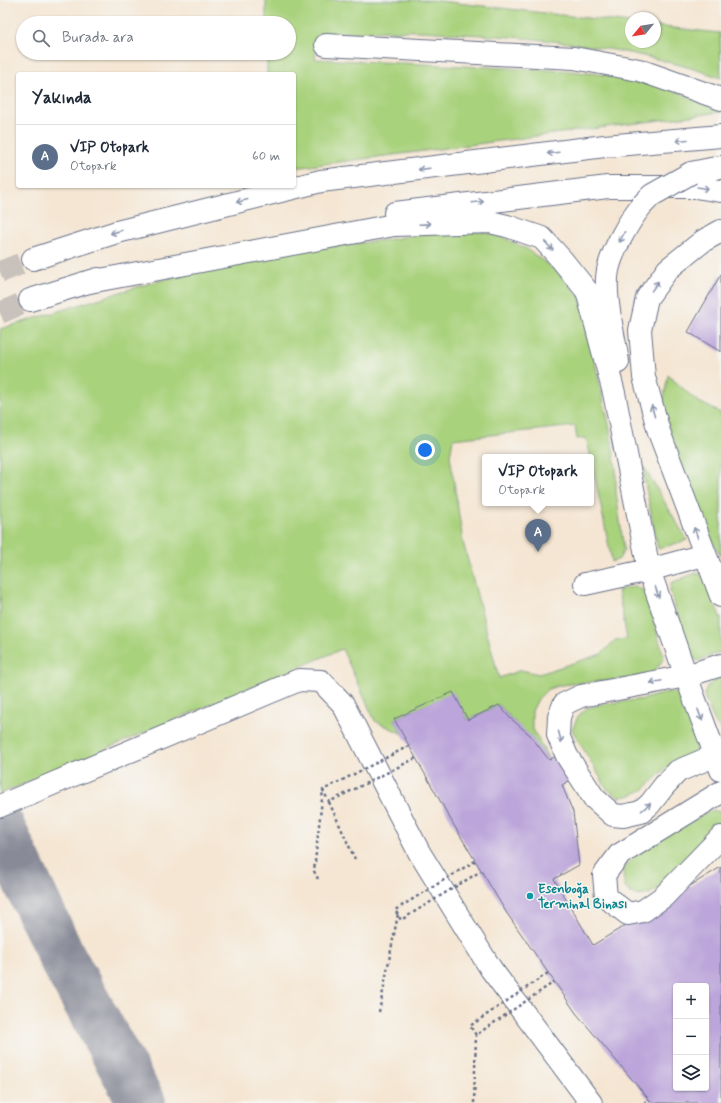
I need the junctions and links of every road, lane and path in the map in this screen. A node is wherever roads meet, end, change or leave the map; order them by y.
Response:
1 (326, 45) dead end
2 (721, 99) edge
3 (721, 136) edge
4 (721, 167) edge
5 (296, 187) edge
6 (293, 188) edge
7 (721, 191) edge
8 (721, 232) edge
9 (33, 259) tunnel mouth
10 (84, 283) junction
11 (30, 300) tunnel mouth
12 (704, 555) junction
13 (649, 570) junction
14 (585, 584) dead end
15 (721, 596) edge
16 (721, 665) edge
17 (686, 676) junction
18 (409, 746) dead end
19 (416, 758) dead end
20 (719, 760) edge
21 (323, 790) junction
22 (721, 792) edge
23 (329, 802) junction
24 (0, 806) edge
25 (721, 837) edge
26 (355, 859) dead end
27 (475, 861) dead end
28 (481, 871) dead end
29 (318, 879) dead end
30 (398, 914) junction
31 (548, 973) dead end
32 (554, 982) dead end
33 (379, 1012) dead end
34 (476, 1035) junction
35 (649, 1099) dead end
36 (474, 1103) edge
37 (591, 1103) edge
38 (644, 1103) edge

1 - 2 street
3 -> 5 street
4 -> 13 street, bridge
6 -> 9 street
10 -> 7 street
12 -> 8 street
10 - 11 street
10 -> 13 street
12 - 13 street
12 - 15 street
13 - 14 street
13 -> 17 street
16 - 17 street
17 -> 20 street
17 -> 20 street
18 - 21 path, bridge
19 - 23 path, bridge
21 - 23 path, bridge
21 - 29 path
22 - 25 street
23 - 26 path
24 - 37 street
27 - 30 path, bridge
28 - 30 path, bridge
30 - 33 path
31 - 34 path, bridge
32 - 34 path, bridge
34 - 36 path
35 - 38 path

